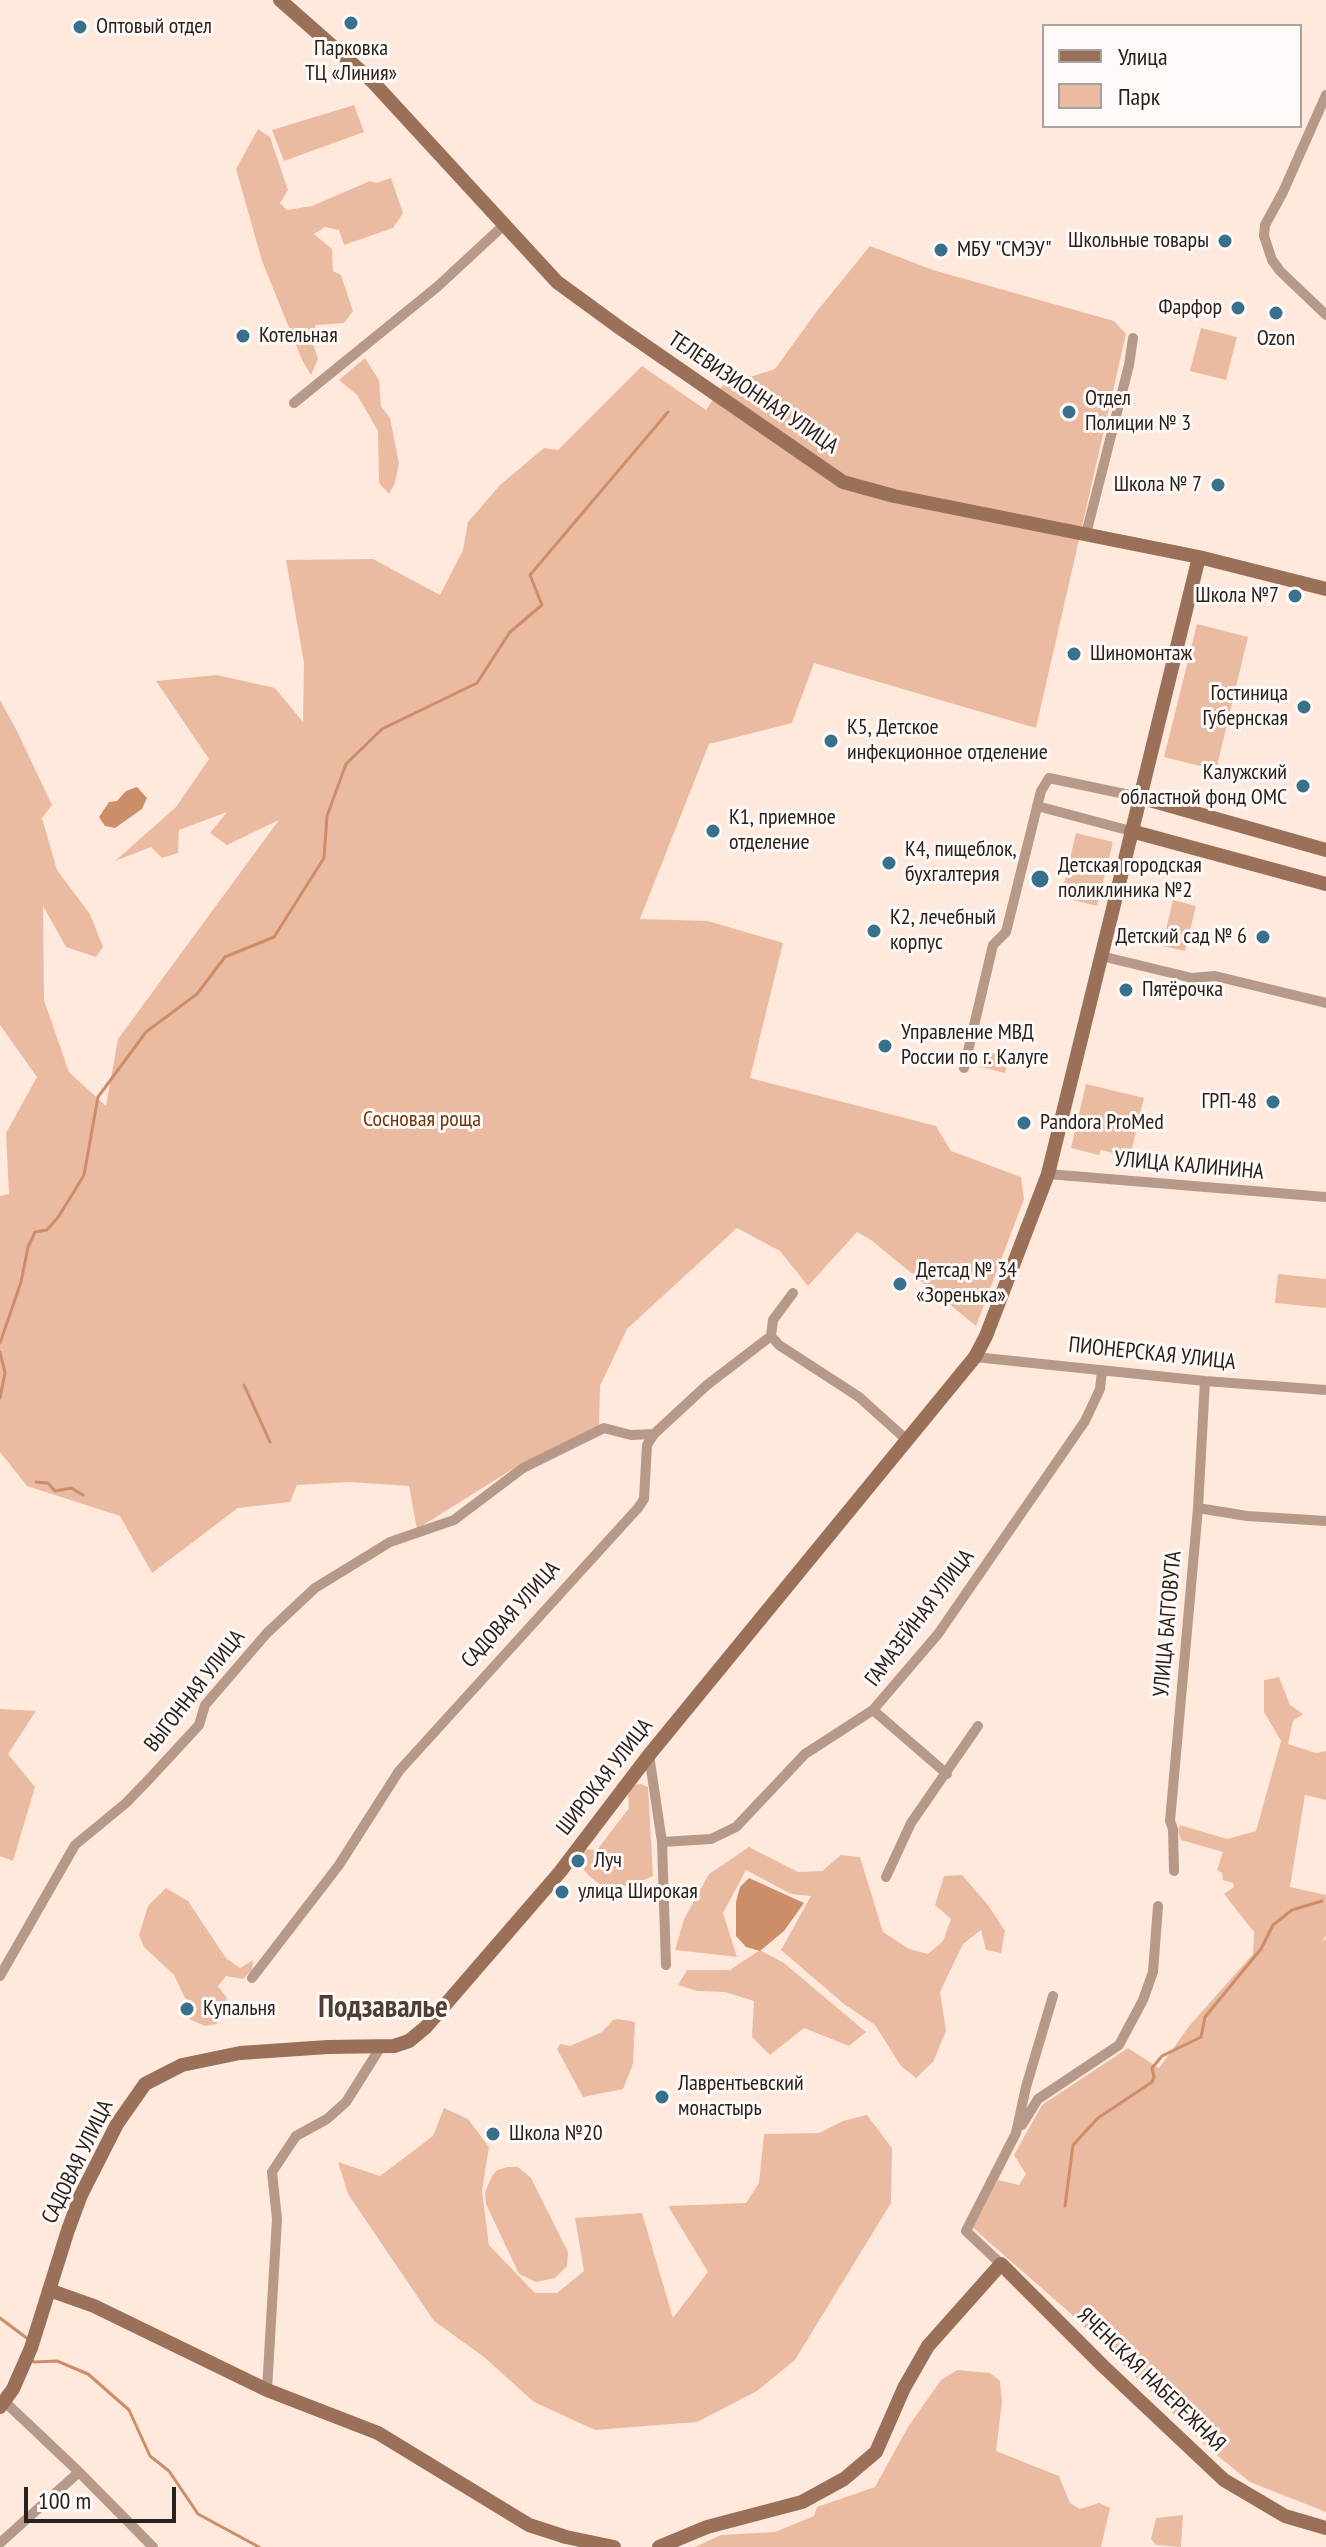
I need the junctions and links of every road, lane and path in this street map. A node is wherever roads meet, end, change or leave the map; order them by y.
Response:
1 (280, 0) edge
2 (1326, 95) edge
3 (504, 225) junction
4 (1326, 315) edge
5 (1133, 338) dead end
6 (294, 403) dead end
7 (1086, 534) junction
8 (1199, 557) junction
9 (1326, 589) edge
10 (1139, 797) junction
11 (1037, 806) junction
12 (1131, 831) junction
13 (1326, 850) edge
14 (1326, 884) edge
15 (1101, 956) junction
16 (1326, 1003) edge
17 (964, 1068) dead end
18 (1048, 1174) junction
19 (1326, 1197) edge
20 (793, 1293) dead end
21 (771, 1336) junction
22 (975, 1357) junction
23 (1102, 1370) junction
24 (1205, 1381) junction
25 (1326, 1390) edge
26 (654, 1434) junction
27 (908, 1441) junction
28 (1198, 1508) junction
29 (1326, 1521) edge
30 (873, 1710) junction
31 (978, 1726) dead end
32 (649, 1755) junction
33 (947, 1774) junction
34 (662, 1842) junction
35 (1174, 1871) dead end
36 (886, 1877) dead end
37 (1158, 1906) dead end
38 (666, 1965) dead end
39 (0, 1976) edge
40 (252, 1978) dead end
41 (1053, 1996) dead end
42 (380, 2048) junction
43 (182, 2065) joint
44 (1016, 2133) junction
45 (1001, 2264) junction
46 (49, 2290) junction
47 (267, 2390) junction
48 (2, 2405) edge
49 (79, 2472) junction
50 (1326, 2528) edge
51 (0, 2543) edge
52 (153, 2547) edge
53 (614, 2547) edge
54 (659, 2547) edge

1 - 3 street, ТЕЛЕВИЗИОННАЯ УЛИЦА
2 - 4 street
3 - 6 street
3 - 7 street, ТЕЛЕВИЗИОННАЯ УЛИЦА
5 - 7 street
7 - 8 street, ТЕЛЕВИЗИОННАЯ УЛИЦА
8 - 9 street, ТЕЛЕВИЗИОННАЯ УЛИЦА
8 - 10 street, ШИРОКАЯ УЛИЦА
10 - 11 street
10 - 12 street, ШИРОКАЯ УЛИЦА
10 - 13 street
11 - 12 street
11 - 17 street
12 - 14 street
12 - 15 street, ШИРОКАЯ УЛИЦА
15 - 16 street
15 - 18 street, ШИРОКАЯ УЛИЦА
18 - 19 street, УЛИЦА КАЛИНИНА
18 - 22 street, ШИРОКАЯ УЛИЦА
20 - 21 street
21 - 26 street
21 - 27 street
22 - 23 street, ПИОНЕРСКАЯ УЛИЦА
22 - 27 street, ШИРОКАЯ УЛИЦА
23 - 24 street, ПИОНЕРСКАЯ УЛИЦА
23 - 30 street, ГАМАЗЕЙНАЯ УЛИЦА
24 - 25 street, ПИОНЕРСКАЯ УЛИЦА
24 - 28 street, УЛИЦА БАГГОВУТА
26 - 39 street, ВЫГОННАЯ УЛИЦА
26 - 40 street, САДОВАЯ УЛИЦА
27 - 32 street, ШИРОКАЯ УЛИЦА
28 - 29 street
28 - 35 street, УЛИЦА БАГГОВУТА
30 - 33 street
30 - 34 street, ГАМАЗЕЙНАЯ УЛИЦА
31 - 33 street
32 - 34 street
32 - 42 street, ШИРОКАЯ УЛИЦА
33 - 36 street
34 - 38 street
37 - 44 street
41 - 44 street
42 - 43 street, ШИРОКАЯ УЛИЦА
42 - 47 street
43 - 46 street, САДОВАЯ УЛИЦА
44 - 45 street, ЯЧЕНСКАЯ НАБЕРЕЖНАЯ
45 - 50 street, ЯЧЕНСКАЯ НАБЕРЕЖНАЯ
45 - 54 street
46 - 47 street
46 - 48 street, САДОВАЯ УЛИЦА
47 - 53 street
48 - 49 street
49 - 51 street
49 - 52 street

